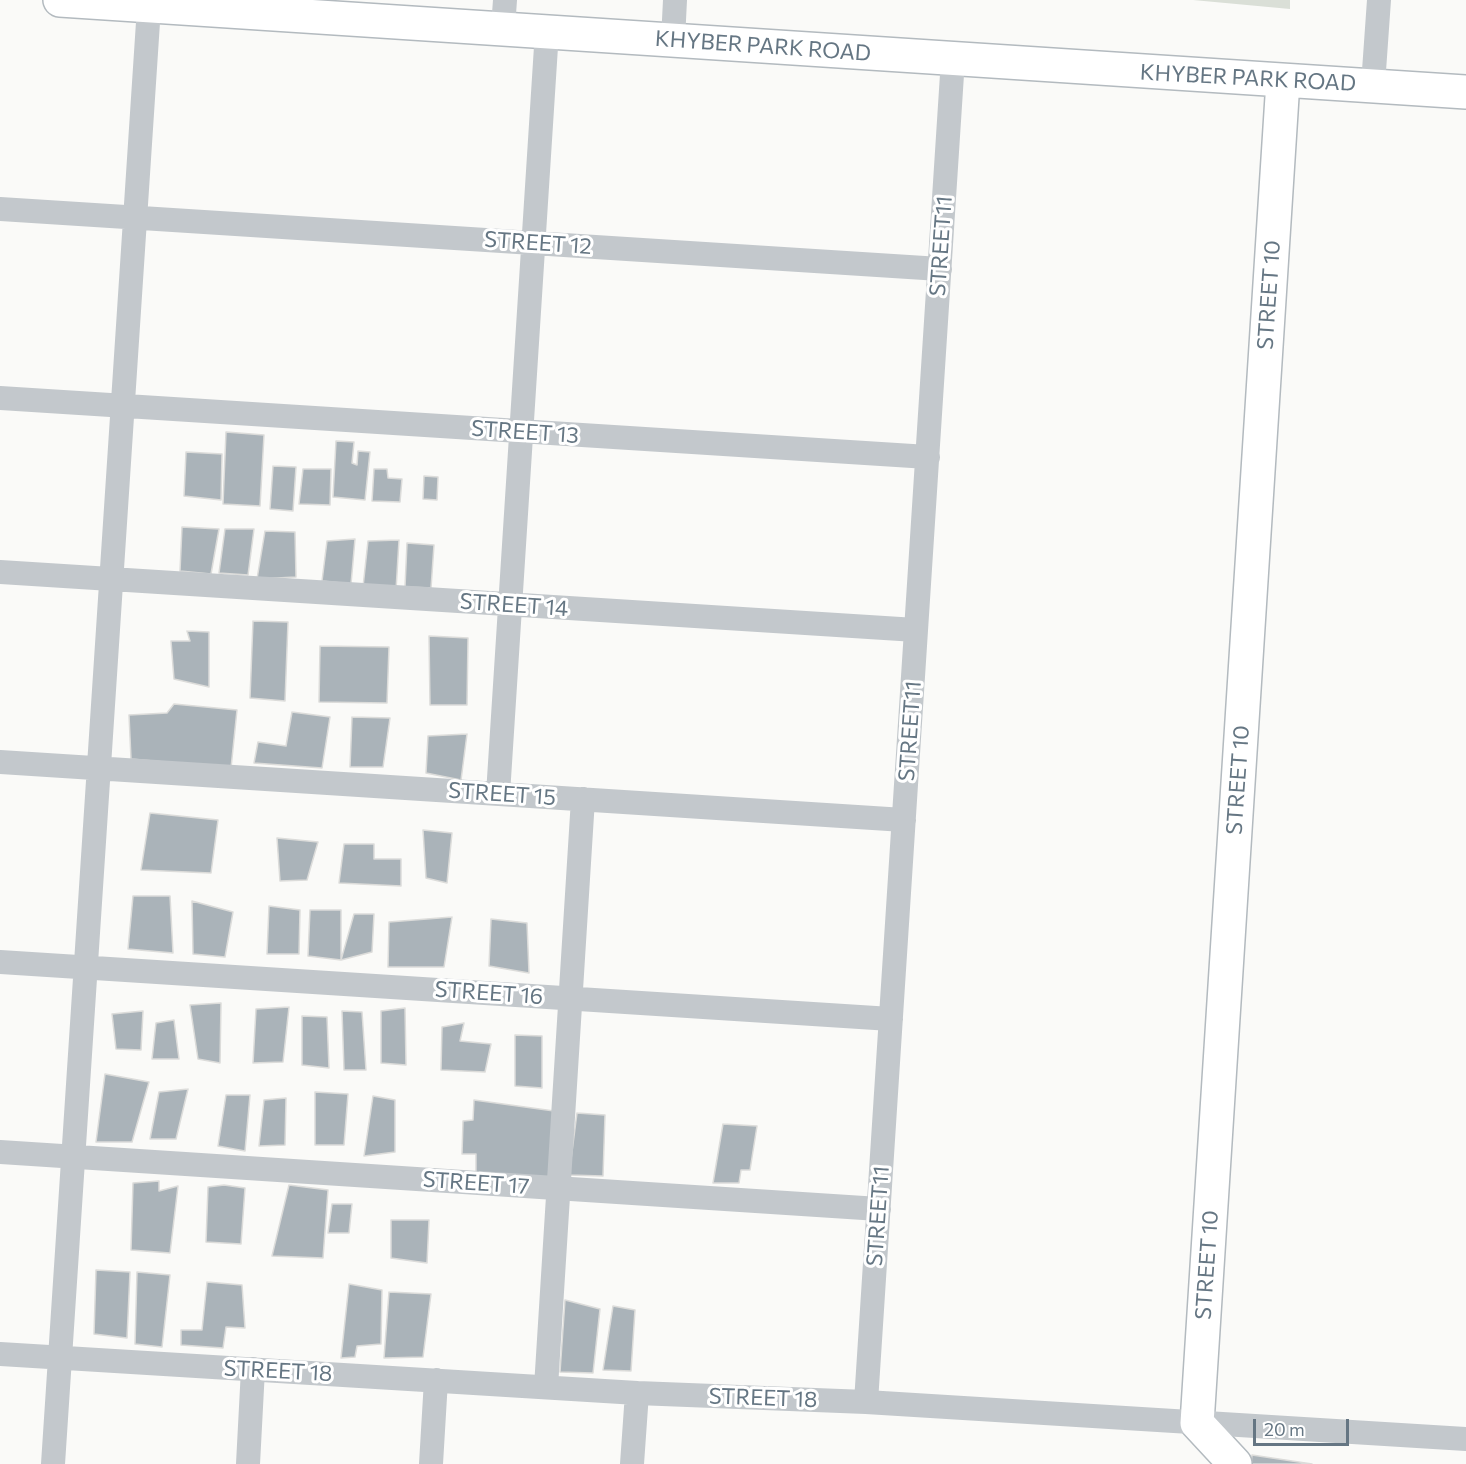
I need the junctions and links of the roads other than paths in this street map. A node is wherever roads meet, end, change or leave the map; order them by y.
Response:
1 (60, 0) edge
2 (675, 0) edge
3 (1379, 0) edge
4 (149, 7) junction
5 (504, 14) edge
6 (547, 31) junction
7 (673, 40) junction
8 (953, 59) junction
9 (1283, 81) junction
10 (1373, 85) junction
11 (1466, 92) edge
12 (0, 209) edge
13 (135, 217) junction
14 (533, 243) junction
15 (940, 269) junction
16 (0, 398) edge
17 (123, 406) junction
18 (521, 431) junction
19 (928, 457) junction
20 (0, 572) edge
21 (112, 579) junction
22 (510, 605) junction
23 (916, 630) junction
24 (0, 762) edge
25 (99, 768) junction
26 (498, 794) junction
27 (583, 799) junction
28 (904, 820) junction
29 (0, 962) edge
30 (86, 967) junction
31 (569, 998) junction
32 (891, 1019) junction
33 (0, 1152) edge
34 (73, 1157) junction
35 (558, 1188) junction
36 (879, 1209) junction
37 (0, 1354) edge
38 (60, 1358) junction
39 (253, 1369) junction
40 (436, 1380) junction
41 (546, 1387) junction
42 (637, 1393) junction
43 (866, 1402) junction
44 (1197, 1423) junction
45 (1466, 1439) edge
46 (53, 1464) edge
47 (248, 1464) edge
48 (430, 1464) edge
49 (632, 1464) edge
50 (1235, 1464) edge

1 - 4 street, KHYBER PARK ROAD
2 - 7 street
3 - 10 street
4 - 5 street, KHYBER PARK ROAD
4 - 13 street
5 - 6 street, KHYBER PARK ROAD
6 - 7 street, KHYBER PARK ROAD
6 - 14 street
7 - 8 street, KHYBER PARK ROAD
8 - 9 street, KHYBER PARK ROAD
8 - 15 street, STREET11
9 - 10 street, KHYBER PARK ROAD
9 - 44 street, STREET 10
10 - 11 street, KHYBER PARK ROAD
12 - 13 street, STREET 12
13 - 14 street, STREET 12
13 - 17 street
14 - 15 street, STREET 12
14 - 18 street
15 - 19 street, STREET11
16 - 17 street, STREET 13
17 - 18 street, STREET 13
17 - 21 street
18 - 19 street, STREET 13
18 - 22 street
19 - 23 street, STREET11
20 - 21 street, STREET 14
21 - 22 street, STREET 14
21 - 25 street
22 - 23 street, STREET 14
22 - 26 street
23 - 28 street, STREET11
24 - 25 street, STREET 15
25 - 26 street, STREET 15
25 - 30 street
26 - 27 street, STREET 15
27 - 28 street, STREET 15
27 - 31 street
28 - 32 street, STREET11
29 - 30 street, STREET 16
30 - 31 street, STREET 16
30 - 34 street
31 - 32 street, STREET 16
31 - 35 street
32 - 36 street, STREET11
33 - 34 street, STREET 17
34 - 35 street, STREET 17
34 - 38 street
35 - 36 street, STREET 17
35 - 41 street
36 - 43 street, STREET11
37 - 38 street, STREET 18
38 - 39 street, STREET 18
38 - 46 street
39 - 40 street, STREET 18
39 - 47 street
40 - 41 street, STREET 18
40 - 48 street
41 - 42 street, STREET 18
42 - 43 street, STREET 18
42 - 49 street
43 - 44 street, STREET 18
44 - 45 street, STREET 18
44 - 50 street

